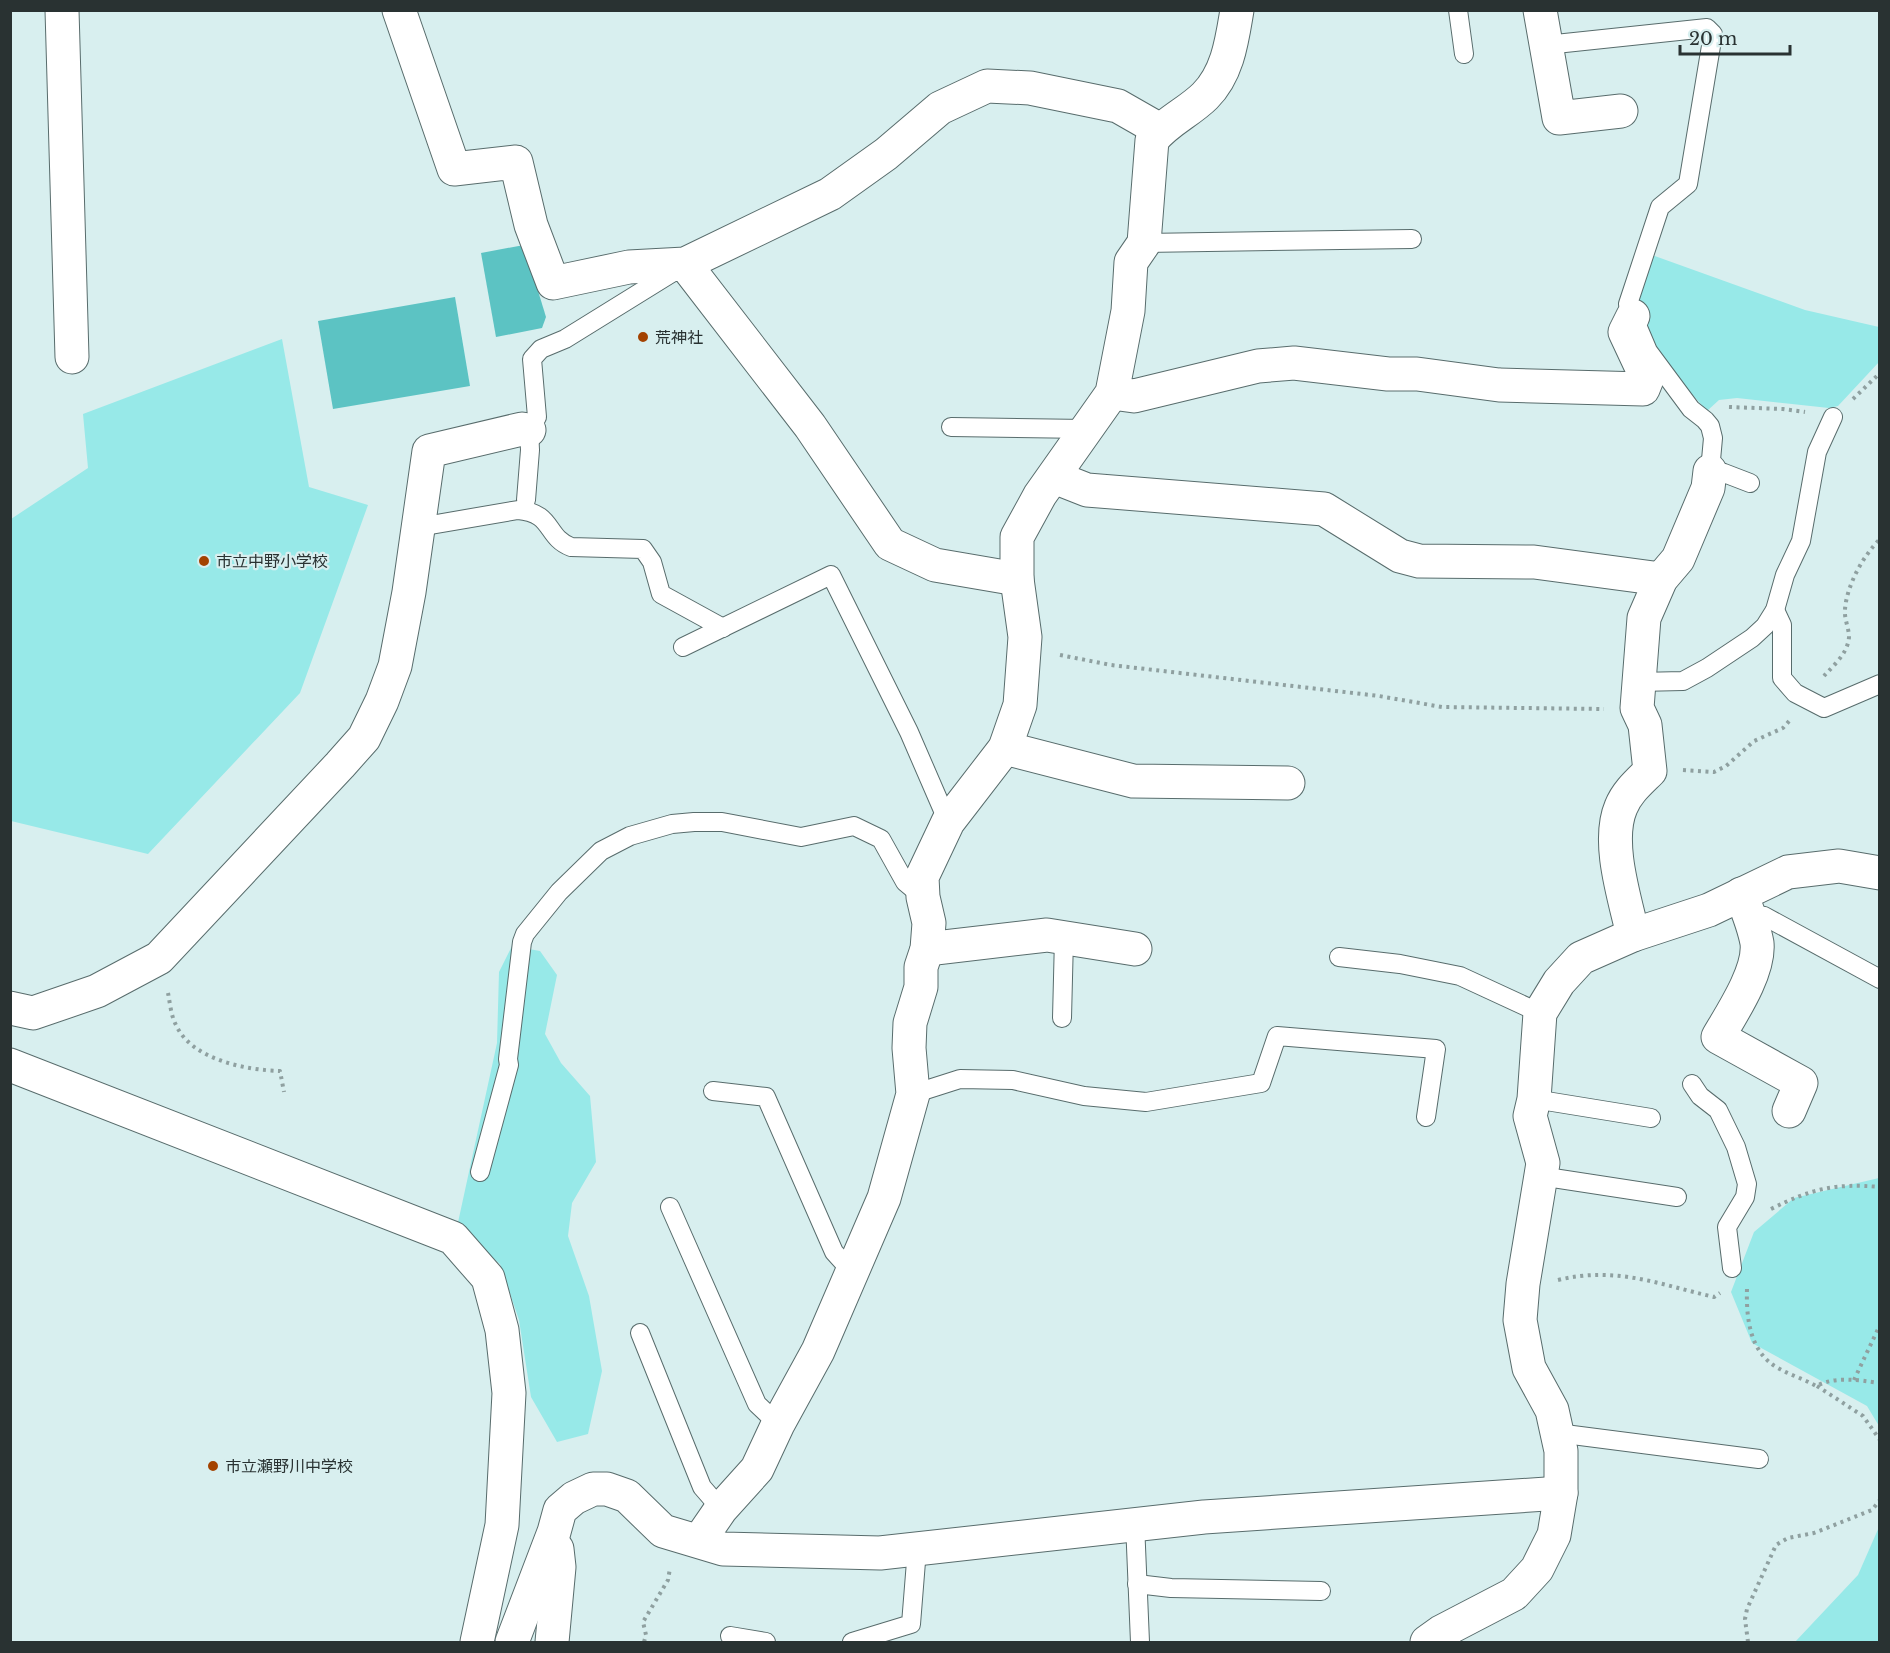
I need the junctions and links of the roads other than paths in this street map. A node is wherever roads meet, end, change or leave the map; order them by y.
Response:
1 (62, 10) edge
2 (399, 10) edge
3 (1237, 10) edge
4 (1458, 10) edge
5 (1540, 10) edge
6 (1546, 45) junction
7 (1464, 54) dead end
8 (1621, 111) dead end
9 (1160, 130) junction
10 (1412, 239) dead end
11 (1144, 243) junction
12 (686, 264) junction
13 (1634, 316) junction
14 (72, 357) dead end
15 (1112, 393) junction
16 (1833, 417) road end
17 (951, 427) dead end
18 (1086, 429) junction
19 (529, 430) junction
20 (1710, 471) junction
21 (1054, 477) junction
22 (1750, 483) dead end
23 (526, 500) dead end
24 (419, 526) junction
25 (1017, 579) junction
26 (1661, 579) junction
27 (1775, 610) junction
28 (723, 628) junction
29 (683, 646) dead end
30 (1880, 684) edge
31 (1638, 695) junction
32 (1005, 748) junction
33 (1288, 783) dead end
34 (948, 822) junction
35 (1880, 873) edge
36 (923, 897) junction
37 (1745, 904) junction
38 (1633, 935) junction
39 (1064, 938) junction
40 (927, 949) junction
41 (1135, 949) dead end
42 (1339, 957) dead end
43 (1880, 979) edge
44 (10, 1008) edge
45 (1540, 1013) junction
46 (1062, 1018) dead end
47 (10, 1065) edge
48 (1692, 1084) dead end
49 (713, 1091) dead end
50 (913, 1094) junction
51 (1534, 1099) junction
52 (1789, 1112) dead end
53 (1426, 1117) dead end
54 (1651, 1118) dead end
55 (480, 1172) dead end
56 (1540, 1176) junction
57 (1677, 1197) dead end
58 (670, 1207) dead end
59 (1732, 1268) dead end
60 (853, 1273) junction
61 (640, 1333) dead end
62 (778, 1424) junction
63 (1557, 1433) junction
64 (1759, 1459) dead end
65 (1561, 1493) junction
66 (721, 1509) junction
67 (1136, 1523) junction
68 (554, 1532) junction
69 (689, 1538) junction
70 (917, 1549) junction
71 (1137, 1584) junction
72 (1320, 1591) dead end
73 (730, 1636) dead end
74 (477, 1642) edge
75 (512, 1642) edge
76 (552, 1642) edge
77 (766, 1642) edge
78 (852, 1642) edge
79 (1140, 1642) edge
80 (1427, 1642) edge

1 - 14 street
2 - 12 street
3 - 9 street
4 - 7 lane
5 - 6 street
6 - 8 street
6 - 13 lane
9 - 11 street
9 - 12 street
10 - 11 lane
11 - 15 street
12 - 19 lane
12 - 25 street
13 - 15 street
13 - 20 lane
15 - 18 street
16 - 27 lane
17 - 18 lane
18 - 21 street
19 - 23 lane
19 - 24 street
20 - 22 lane
20 - 26 street
21 - 25 street
21 - 26 street
24 - 28 lane
24 - 44 street
25 - 32 street
26 - 31 street
27 - 30 lane
27 - 31 lane
28 - 29 lane
28 - 34 lane
31 - 38 street
32 - 33 street
32 - 34 street
34 - 36 street
35 - 37 street
36 - 40 street
36 - 55 lane
37 - 38 street
37 - 43 lane
37 - 52 street
38 - 45 street
39 - 40 street
39 - 41 street
39 - 46 lane
40 - 50 street
42 - 45 lane
45 - 51 street
47 - 74 street
48 - 59 lane
49 - 60 lane
50 - 53 lane
50 - 60 street
51 - 54 lane
51 - 56 street
56 - 57 lane
56 - 63 street
58 - 62 lane
60 - 62 street
61 - 66 lane
62 - 66 street
63 - 64 lane
63 - 65 street
65 - 67 street
65 - 80 street
66 - 69 street
67 - 70 street
67 - 71 lane
68 - 69 street
68 - 75 street
68 - 76 street
69 - 70 street
70 - 78 lane
71 - 72 lane
71 - 79 lane
73 - 77 lane

